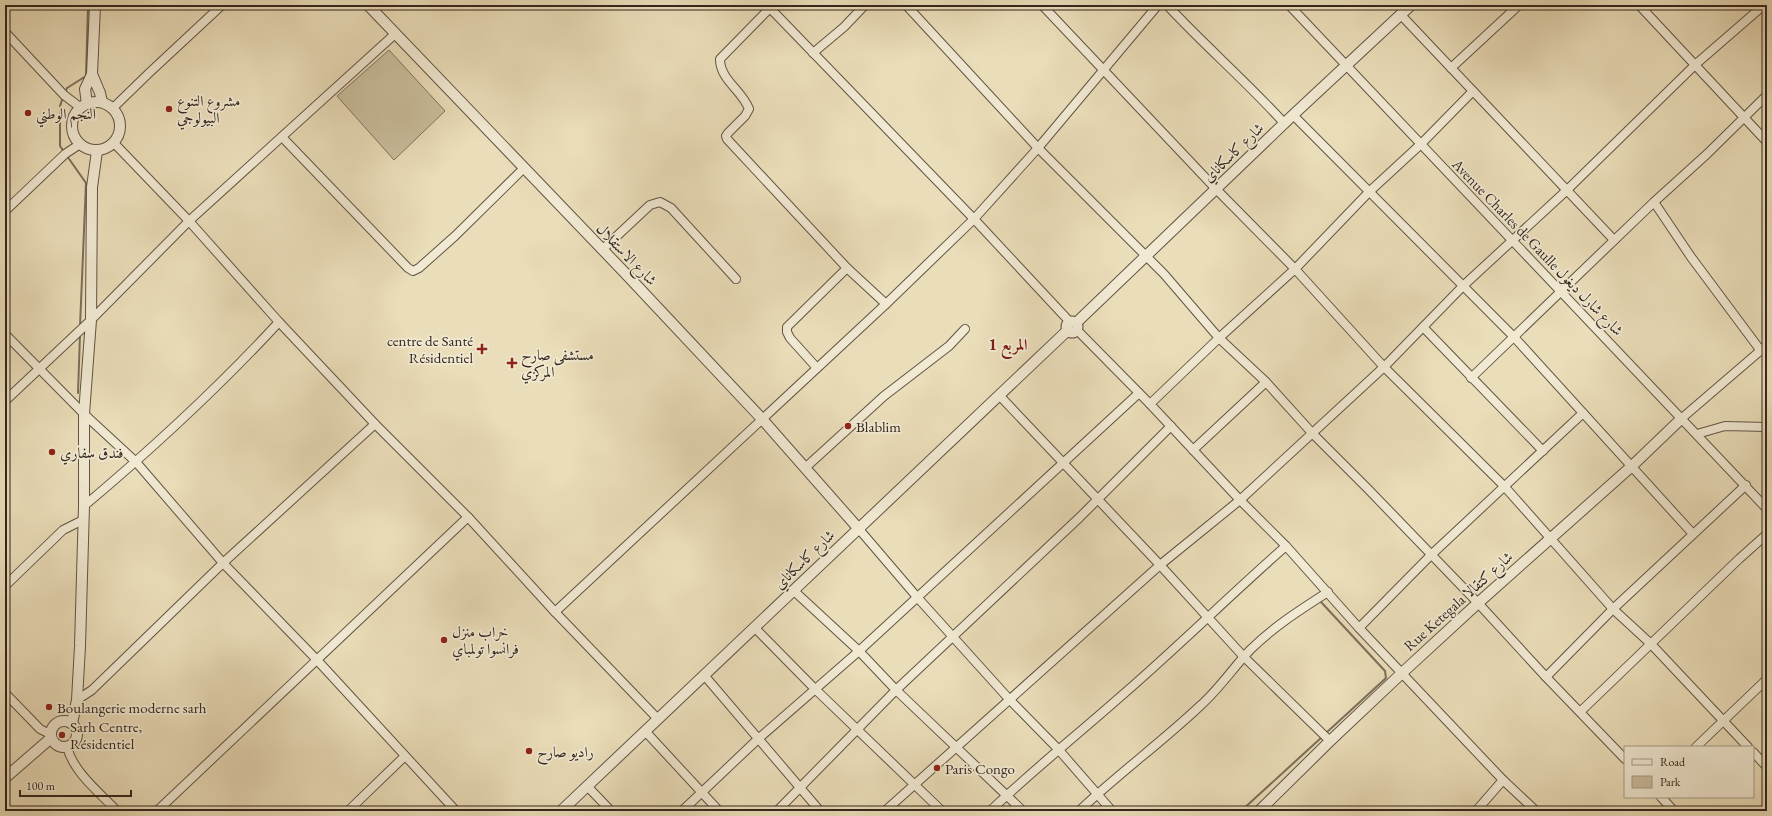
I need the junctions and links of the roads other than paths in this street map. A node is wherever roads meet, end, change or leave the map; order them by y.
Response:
1 (95, 5) edge
2 (222, 5) edge
3 (368, 5) edge
4 (865, 5) edge
5 (906, 5) edge
6 (1042, 5) edge
7 (1158, 5) edge
8 (1167, 5) edge
9 (1289, 5) edge
10 (1411, 5) edge
11 (1519, 5) edge
12 (1639, 5) edge
13 (769, 6) edge
14 (1764, 7) edge
15 (1401, 15) junction
16 (5, 32) edge
17 (395, 34) junction
18 (813, 53) junction
19 (1696, 64) junction
20 (1346, 66) junction
21 (1451, 68) junction
22 (1104, 70) junction
23 (92, 74) junction
24 (1473, 91) junction
25 (1767, 94) edge
26 (102, 102) junction
27 (84, 106) junction
28 (113, 108) junction
29 (1293, 115) junction
30 (1744, 116) junction
31 (1284, 123) junction
32 (282, 137) junction
33 (1767, 142) edge
34 (114, 143) junction
35 (80, 144) junction
36 (1420, 144) junction
37 (1038, 148) junction
38 (97, 151) junction
39 (524, 168) junction
40 (1216, 189) junction
41 (1567, 190) junction
42 (1369, 192) junction
43 (1654, 202) junction
44 (5, 211) edge
45 (974, 219) junction
46 (189, 221) junction
47 (1614, 240) junction
48 (1512, 241) junction
49 (603, 249) junction
50 (1145, 256) junction
51 (847, 268) junction
52 (1295, 269) junction
53 (736, 278) dead end
54 (1463, 286) junction
55 (1562, 291) junction
56 (886, 304) junction
57 (91, 320) junction
58 (279, 322) junction
59 (1073, 326) junction
60 (1423, 327) junction
61 (966, 329) dead end
62 (5, 334) edge
63 (1514, 337) junction
64 (1219, 338) junction
65 (1764, 348) edge
66 (1384, 367) junction
67 (38, 368) junction
68 (817, 368) junction
69 (1471, 378) junction
70 (1266, 382) junction
71 (1139, 393) junction
72 (999, 396) junction
73 (5, 401) edge
74 (1150, 404) junction
75 (1584, 413) junction
76 (84, 414) junction
77 (1682, 418) junction
78 (762, 419) junction
79 (375, 424) junction
80 (1171, 426) junction
81 (1767, 427) edge
82 (1313, 434) junction
83 (1697, 434) junction
84 (1193, 450) junction
85 (1543, 451) junction
86 (136, 462) junction
87 (1062, 463) junction
88 (1632, 466) junction
89 (805, 468) junction
90 (1746, 485) junction
91 (1504, 486) junction
92 (1098, 499) junction
93 (1240, 500) junction
94 (84, 506) junction
95 (1767, 509) edge
96 (468, 517) junction
97 (83, 520) junction
98 (858, 528) junction
99 (1693, 534) junction
100 (1767, 534) edge
101 (1550, 538) junction
102 (1286, 546) junction
103 (1431, 555) junction
104 (223, 563) junction
105 (1160, 565) junction
106 (5, 586) edge
107 (793, 590) junction
108 (1328, 592) junction
109 (917, 596) junction
110 (1478, 603) junction
111 (1613, 609) junction
112 (555, 612) junction
113 (1207, 616) junction
114 (754, 627) junction
115 (1359, 628) junction
116 (954, 636) junction
117 (1651, 644) junction
118 (859, 651) junction
119 (1244, 657) junction
120 (317, 660) junction
121 (1402, 673) junction
122 (704, 675) junction
123 (1546, 677) junction
124 (1767, 679) edge
125 (815, 689) junction
126 (896, 690) junction
127 (5, 693) edge
128 (1009, 699) junction
129 (77, 700) junction
130 (1580, 712) junction
131 (657, 718) junction
132 (1724, 721) junction
133 (72, 723) junction
134 (858, 729) junction
135 (645, 731) junction
136 (51, 736) junction
137 (758, 739) junction
138 (1330, 741) junction
139 (956, 746) junction
140 (1697, 746) edge
141 (1747, 746) edge
142 (67, 747) junction
143 (1058, 749) junction
144 (1754, 753) edge
145 (405, 756) junction
146 (1624, 758) edge
147 (1767, 767) edge
148 (5, 778) edge
149 (1504, 780) junction
150 (913, 784) junction
151 (587, 786) junction
152 (801, 789) junction
153 (702, 793) junction
154 (1096, 794) junction
155 (1007, 795) junction
156 (1663, 798) edge
157 (570, 807) edge
158 (1264, 810) edge
159 (117, 811) edge
160 (157, 811) edge
161 (348, 811) edge
162 (456, 811) edge
163 (561, 811) edge
164 (611, 811) edge
165 (682, 811) edge
166 (719, 811) edge
167 (777, 811) edge
168 (820, 811) edge
169 (885, 811) edge
170 (942, 811) edge
171 (990, 811) edge
172 (1023, 811) edge
173 (1079, 811) edge
174 (1112, 811) edge
175 (1476, 811) edge
176 (1536, 811) edge
177 (1674, 811) edge

1 - 23 street
2 - 28 street
3 - 17 street, شارع الاستقلال
4 - 18 street
5 - 37 street
6 - 22 street
7 - 22 street
8 - 31 street
9 - 20 street, Avenue Charles de Gaulle شارع شارل ديغول
10 - 15 street, شارع كاسكاناي
11 - 21 street
12 - 19 street
13 - 18 street
13 - 51 street
14 - 19 street
15 - 20 street, شارع كاسكاناي
15 - 21 street
16 - 27 street
17 - 32 street
17 - 39 street, شارع الاستقلال
18 - 45 street
19 - 30 street
19 - 41 street
20 - 29 street, شارع كاسكاناي
20 - 36 street, Avenue Charles de Gaulle شارع شارل ديغول
21 - 24 street
22 - 37 street
22 - 40 street
23 - 26 street
23 - 27 street
24 - 36 street
24 - 41 street
25 - 30 street
26 - 27 street
26 - 28 street
27 - 35 street
28 - 34 street
29 - 31 street, شارع كاسكاناي
29 - 42 street
30 - 33 street
30 - 43 street
31 - 40 street, شارع كاسكاناي
32 - 39 street
32 - 46 street
34 - 38 street
34 - 46 street
35 - 38 street
35 - 44 street
36 - 42 street
36 - 48 street, Avenue Charles de Gaulle شارع شارل ديغول
37 - 45 street
37 - 50 street
38 - 57 street
39 - 49 street, شارع الاستقلال
40 - 50 street, شارع كاسكاناي
40 - 52 street
41 - 47 street
41 - 48 street
42 - 52 street
42 - 54 street
43 - 47 street
43 - 65 street
45 - 56 street
45 - 59 street
46 - 57 street
46 - 58 street
47 - 55 street
48 - 54 street
48 - 55 street, Avenue Charles de Gaulle شارع شارل ديغول
49 - 53 street
49 - 78 street, شارع الاستقلال
50 - 59 street, شارع كاسكاناي
50 - 64 street
51 - 56 street
51 - 68 street
52 - 64 street
52 - 66 street
54 - 60 street
54 - 63 street
55 - 63 street
55 - 77 street, Avenue Charles de Gaulle شارع شارل ديغول
56 - 68 street
57 - 67 street
57 - 76 street
58 - 79 street
58 - 86 street
59 - 71 street
59 - 72 street, شارع كاسكاناي
60 - 66 street
60 - 69 street
61 - 89 street
62 - 67 street
63 - 69 street
63 - 75 street
64 - 70 street
64 - 74 street
65 - 77 street
66 - 82 street
66 - 91 street
67 - 73 street
67 - 76 street
68 - 78 street
69 - 85 street
70 - 82 street
70 - 84 street
71 - 74 street
71 - 87 street
72 - 87 street
72 - 98 street, شارع كاسكاناي
74 - 80 street
75 - 85 street
75 - 88 street
76 - 86 street
76 - 94 street
77 - 83 street, Avenue Charles de Gaulle شارع شارل ديغول
77 - 88 street, Rue Ketegala شارع كتقالا
78 - 89 street, شارع الاستقلال
78 - 112 street
79 - 96 street
79 - 104 street
80 - 84 street
80 - 92 street
81 - 83 street
82 - 93 street
82 - 103 street
83 - 90 street, Avenue Charles de Gaulle شارع شارل ديغول
84 - 93 street
85 - 91 street
86 - 94 street
86 - 104 street
87 - 92 street
87 - 109 street
88 - 99 street
88 - 101 street, Rue Ketegala شارع كتقالا
89 - 98 street, شارع الاستقلال
90 - 95 street, Avenue Charles de Gaulle شارع شارل ديغول
90 - 99 street
91 - 101 street
91 - 103 street
92 - 105 street
92 - 116 street
93 - 102 street
93 - 105 street
94 - 97 street
96 - 112 street
96 - 120 street
97 - 106 street
97 - 129 street
98 - 107 street, شارع كاسكاناي
98 - 109 street
99 - 111 street
100 - 117 street
101 - 110 street, Rue Ketegala شارع كتقالا
101 - 111 street
102 - 108 street
102 - 113 street
103 - 110 street
103 - 115 street
104 - 120 street
104 - 129 street
105 - 113 street
105 - 128 street
107 - 114 street, شارع كاسكاناي
107 - 118 street
108 - 115 street
108 - 119 street
109 - 116 street
109 - 118 street
110 - 121 street, Rue Ketegala شارع كتقالا
110 - 123 street
111 - 117 street
111 - 123 street
112 - 131 street
113 - 119 street
113 - 143 street
114 - 122 street, شارع كاسكاناي
114 - 125 street
115 - 121 street
116 - 126 street
116 - 128 street
117 - 130 street
117 - 132 street
118 - 125 street
118 - 126 street
119 - 138 street
119 - 154 street
120 - 145 street
120 - 160 street
121 - 138 street, Rue Ketegala شارع كتقالا
121 - 149 street
122 - 131 street, شارع كاسكاناي
122 - 137 street
123 - 130 street
124 - 132 street
125 - 134 street
125 - 137 street
126 - 134 street
126 - 139 street
127 - 136 street
128 - 139 street
128 - 143 street
129 - 133 street
130 - 146 street
131 - 135 street, شارع كاسكاناي
132 - 140 street
132 - 141 street
133 - 136 street
133 - 142 street
134 - 150 street
134 - 152 street
135 - 151 street, شارع كاسكاناي
135 - 153 street
136 - 142 street
136 - 148 street
137 - 152 street
137 - 153 street
138 - 158 street, Rue Ketegala شارع كتقالا
139 - 150 street
139 - 155 street
142 - 159 street
143 - 154 street
143 - 155 street
144 - 147 street
145 - 161 street
145 - 162 street
149 - 175 street
149 - 176 street
150 - 169 street
150 - 170 street
151 - 157 street, شارع كاسكاناي
151 - 164 street
152 - 167 street
152 - 168 street
153 - 165 street
153 - 166 street
154 - 173 street
154 - 174 street
155 - 171 street
155 - 172 street
156 - 177 street
157 - 163 street, شارع كاسكاناي

